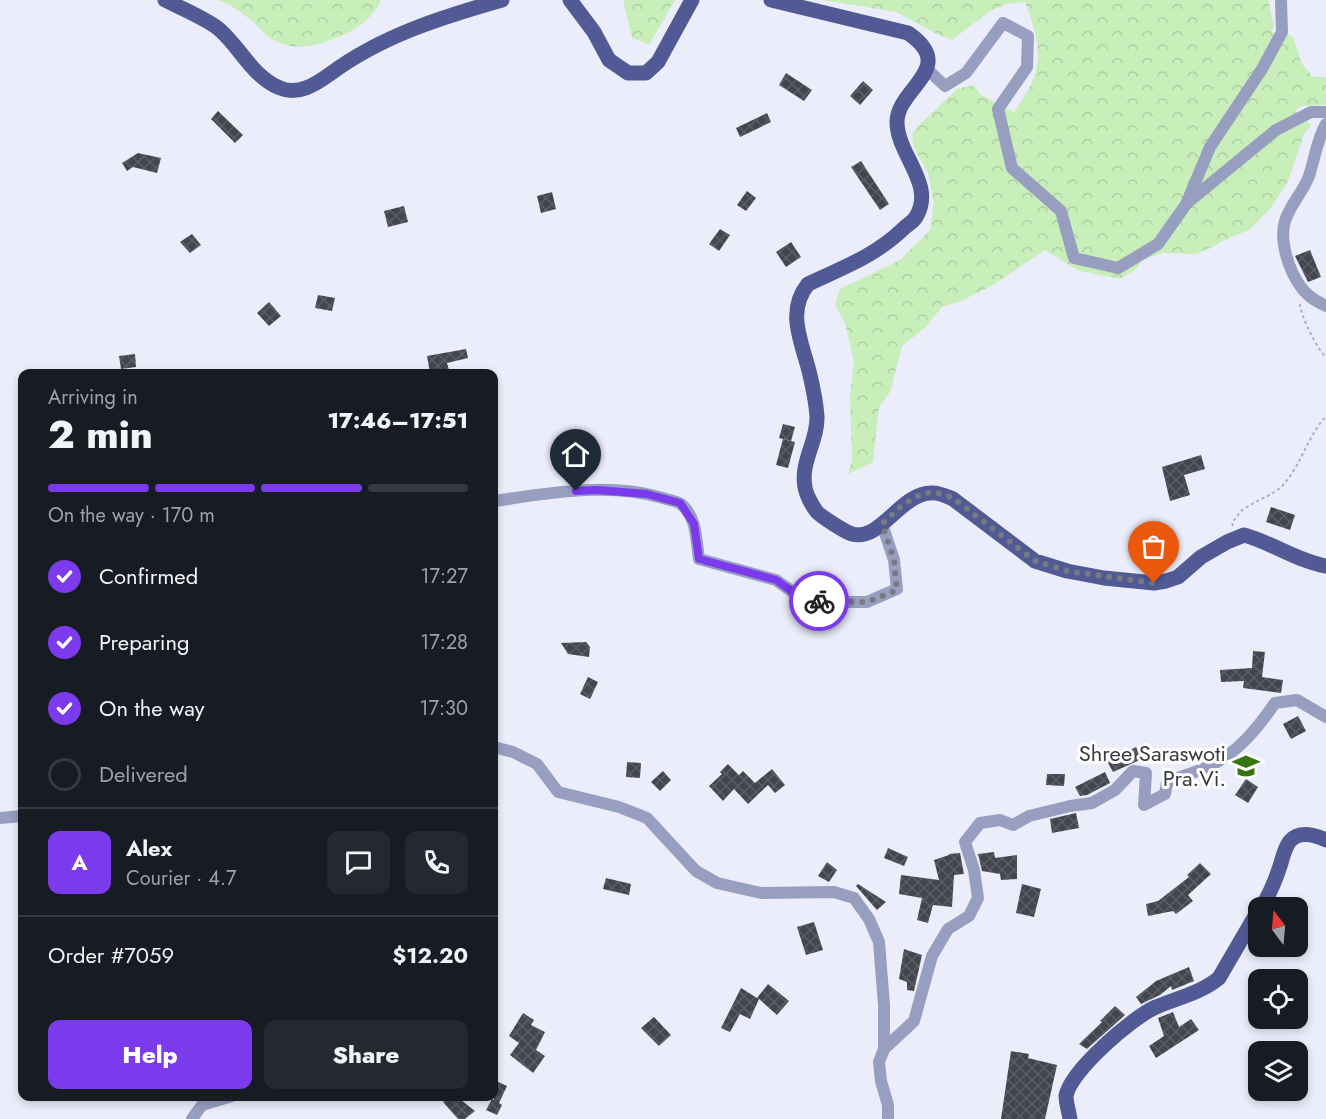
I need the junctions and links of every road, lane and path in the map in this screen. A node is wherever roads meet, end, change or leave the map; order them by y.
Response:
1 (165, 0) edge
2 (502, 0) edge
3 (570, 0) edge
4 (692, 0) edge
5 (771, 0) edge
6 (1281, 0) edge
7 (927, 69) junction
8 (1326, 112) edge
9 (1326, 124) edge
10 (1186, 203) junction
11 (1300, 286) junction
12 (1326, 306) edge
13 (1326, 357) edge
14 (1326, 416) edge
15 (498, 500) edge
16 (882, 524) junction
17 (1237, 537) junction
18 (1326, 566) edge
19 (1326, 717) edge
20 (498, 748) edge
21 (18, 816) edge
22 (0, 818) edge
23 (1321, 835) edge
24 (1267, 897) edge
25 (1248, 929) edge
26 (884, 1049) junction
27 (215, 1101) edge
28 (192, 1119) edge
29 (888, 1119) edge
30 (1070, 1119) edge

1 - 2 main road
3 - 4 main road
5 - 7 main road
6 - 10 street
7 - 10 street
7 - 16 main road
8 - 10 street
9 - 11 street
11 - 12 street
11 - 13 path
14 - 17 path
15 - 16 street
16 - 17 main road
17 - 18 main road
19 - 26 street
20 - 26 street
21 - 22 street
23 - 24 main road
25 - 30 main road
26 - 29 street
27 - 28 street

